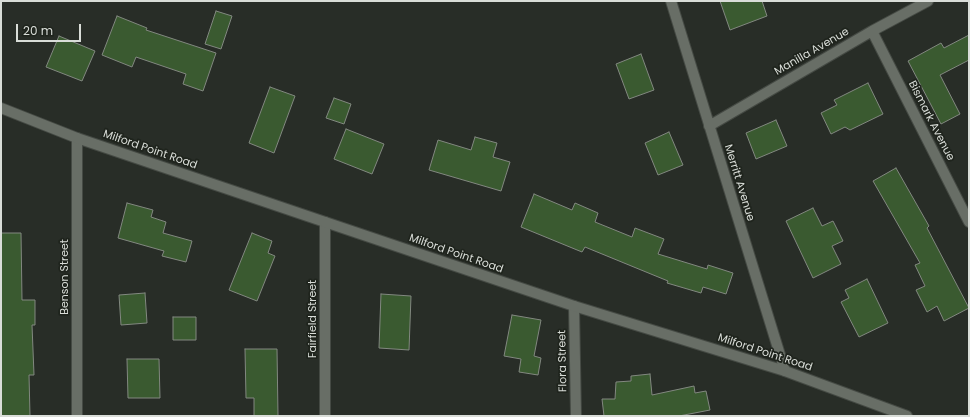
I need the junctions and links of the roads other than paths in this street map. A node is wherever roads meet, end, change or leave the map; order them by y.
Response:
1 (671, 1) edge
2 (928, 1) edge
3 (872, 31) junction
4 (1, 108) edge
5 (709, 126) junction
6 (77, 138) junction
7 (325, 222) junction
8 (969, 222) edge
9 (574, 306) junction
10 (785, 371) junction
11 (892, 413) edge
12 (77, 416) edge
13 (325, 416) edge
14 (576, 416) edge
15 (906, 416) edge

1 - 5 street, Merritt Avenue
2 - 3 street, Manilla Avenue
3 - 5 street, Manilla Avenue
3 - 8 street, Bismark Avenue
4 - 6 street, Milford Point Road
5 - 10 street, Merritt Avenue
6 - 7 street, Milford Point Road
6 - 12 street, Benson Street
7 - 9 street, Milford Point Road
7 - 13 street, Fairfield Street
9 - 10 street, Milford Point Road
9 - 14 street, Flora Street
10 - 11 street, Milford Point Road
11 - 15 street, Milford Point Road

